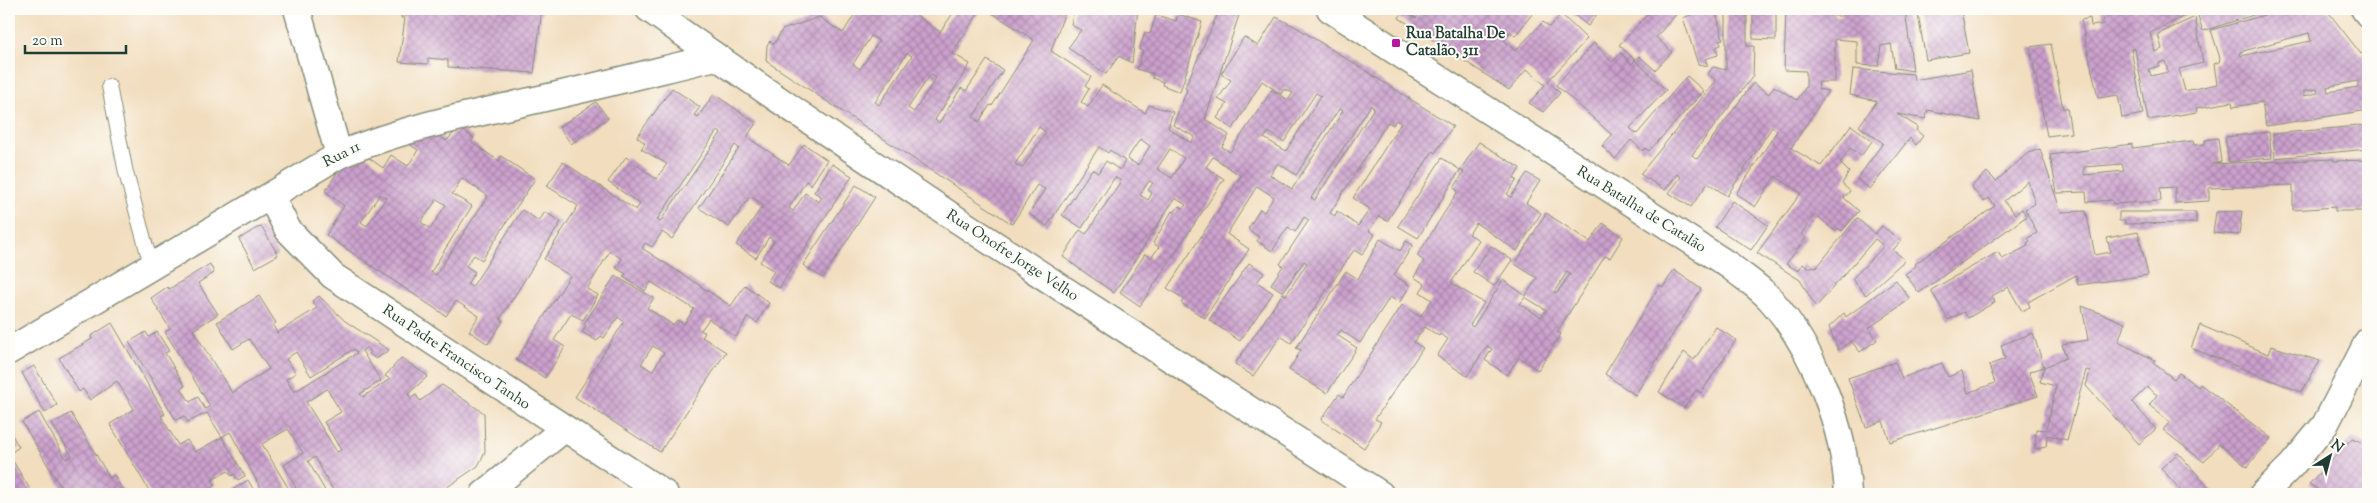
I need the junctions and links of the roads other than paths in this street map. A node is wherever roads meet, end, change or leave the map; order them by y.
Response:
1 (297, 9) edge
2 (649, 9) edge
3 (1330, 9) edge
4 (2364, 9) edge
5 (2368, 14) edge
6 (715, 57) junction
7 (109, 86) dead end
8 (339, 155) junction
9 (270, 197) junction
10 (152, 265) junction
11 (2368, 341) edge
12 (9, 351) edge
13 (564, 429) junction
14 (484, 494) edge
15 (666, 494) edge
16 (1380, 494) edge
17 (1848, 494) edge
18 (2263, 494) edge

1 - 8 street
2 - 6 street, Rua Onofre Jorge Velho
3 - 17 street, Rua Batalha de Catalão
4 - 5 street
6 - 8 street, Rua 11
6 - 16 street, Rua Onofre Jorge Velho
7 - 10 lane
8 - 9 street, Rua 11
9 - 10 street, Rua 11
9 - 13 street, Rua Padre Francisco Tanho
10 - 12 street, Rua 11
11 - 18 street
13 - 14 street
13 - 15 street, Rua Padre Francisco Tanho

